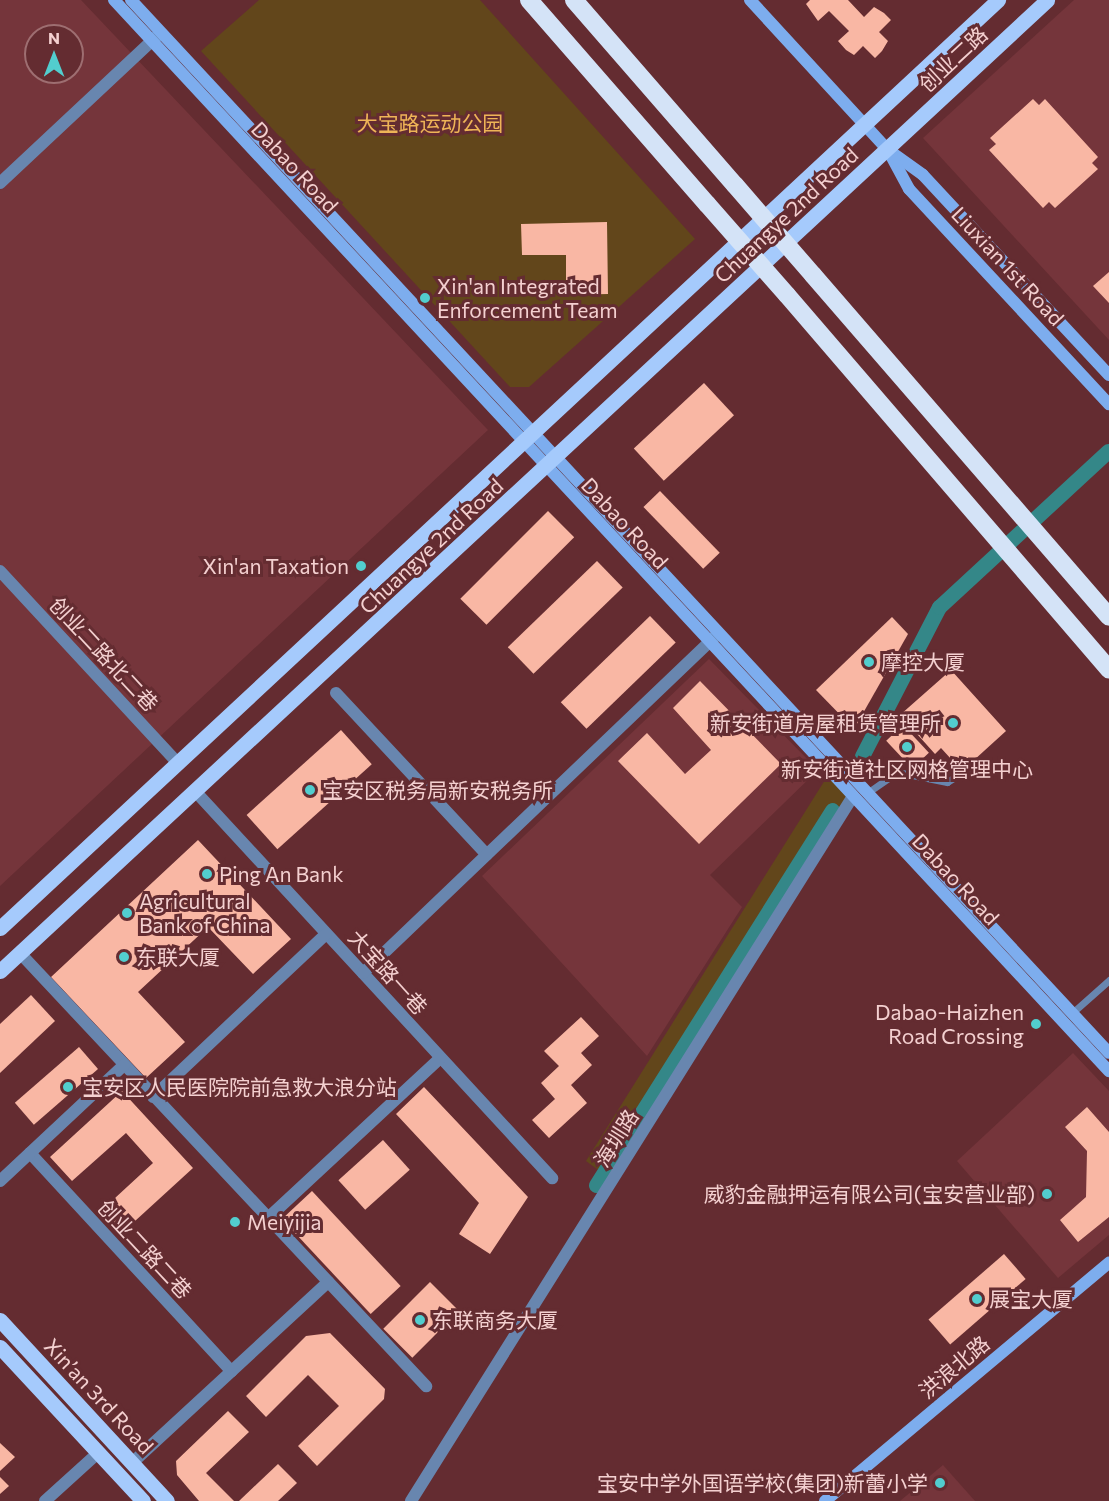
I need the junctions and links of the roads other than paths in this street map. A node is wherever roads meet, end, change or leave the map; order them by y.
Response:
1 (114, 0) edge
2 (131, 0) edge
3 (529, 0) edge
4 (574, 0) edge
5 (998, 0) edge
6 (1047, 0) edge
7 (757, 2) edge
8 (156, 37) junction
9 (865, 124) junction
10 (888, 148) junction
11 (0, 183) edge
12 (1109, 375) edge
13 (1109, 404) edge
14 (529, 439) junction
15 (551, 463) junction
16 (0, 571) edge
17 (1109, 617) edge
18 (714, 638) junction
19 (1109, 669) edge
20 (336, 693) dead end
21 (178, 763) junction
22 (969, 768) dead end
23 (195, 791) junction
24 (867, 793) junction
25 (853, 796) junction
26 (486, 855) junction
27 (0, 928) edge
28 (326, 934) junction
29 (20, 953) junction
30 (0, 971) edge
31 (363, 973) junction
32 (1109, 980) edge
33 (1072, 1013) junction
34 (1109, 1053) edge
35 (440, 1058) junction
36 (124, 1065) junction
37 (1109, 1071) edge
38 (153, 1097) junction
39 (30, 1153) junction
40 (552, 1178) dead end
41 (0, 1181) edge
42 (268, 1218) junction
43 (1109, 1263) edge
44 (328, 1282) junction
45 (0, 1320) edge
46 (0, 1347) edge
47 (231, 1371) junction
48 (426, 1386) dead end
49 (98, 1453) junction
50 (132, 1463) junction
51 (45, 1501) edge
52 (143, 1501) edge
53 (167, 1501) edge
54 (411, 1501) edge
55 (825, 1501) edge

1 - 8 main road, Dabao Road
2 - 8 main road, Dabao Road
3 - 19 highway, bridge
4 - 17 highway, bridge
5 - 9 main road, 创业二路
6 - 10 main road, 创业二路
7 - 9 main road, Liuxian 1st Road
8 - 11 street
8 - 14 main road, Dabao Road
9 - 10 main road, Liuxian 1st Road
9 - 14 main road, Chuangye 2nd Road
10 - 12 main road, Liuxian 1st Road
10 - 13 main road, Liuxian 1st Road
10 - 15 main road, Chuangye 2nd Road
14 - 15 main road, Dabao Road
14 - 21 main road, Chuangye 2nd Road
15 - 18 main road, Dabao Road
15 - 23 main road, Chuangye 2nd Road
16 - 21 street, 创业二路北二巷
18 - 24 main road, Dabao Road
18 - 25 main road, Dabao Road
18 - 26 street
20 - 26 street
21 - 27 main road, Chuangye 2nd Road
22 - 24 lane
23 - 28 street, 大宝路一巷
23 - 29 main road, Chuangye 2nd Road
24 - 33 main road, Dabao Road
25 - 37 main road, Dabao Road
25 - 54 street, 海圳路
26 - 31 street
28 - 31 street, 大宝路一巷
28 - 38 street
29 - 30 main road, Chuangye 2nd Road
29 - 36 street
31 - 35 street, 大宝路一巷
32 - 33 lane
33 - 34 main road, Dabao Road
35 - 40 street, 大宝路一巷
35 - 42 street
36 - 38 street
36 - 39 street
38 - 42 street
39 - 41 street
39 - 47 street, 创业二路二巷
42 - 44 street
43 - 55 main road, 洪浪北路
44 - 47 street
44 - 48 street
45 - 50 main road, Xin’an 3rd Road
46 - 49 main road, Xin’an 3rd Road
47 - 50 street
49 - 51 street
49 - 52 main road, Xin’an 3rd Road
50 - 53 main road, Xin’an 3rd Road

